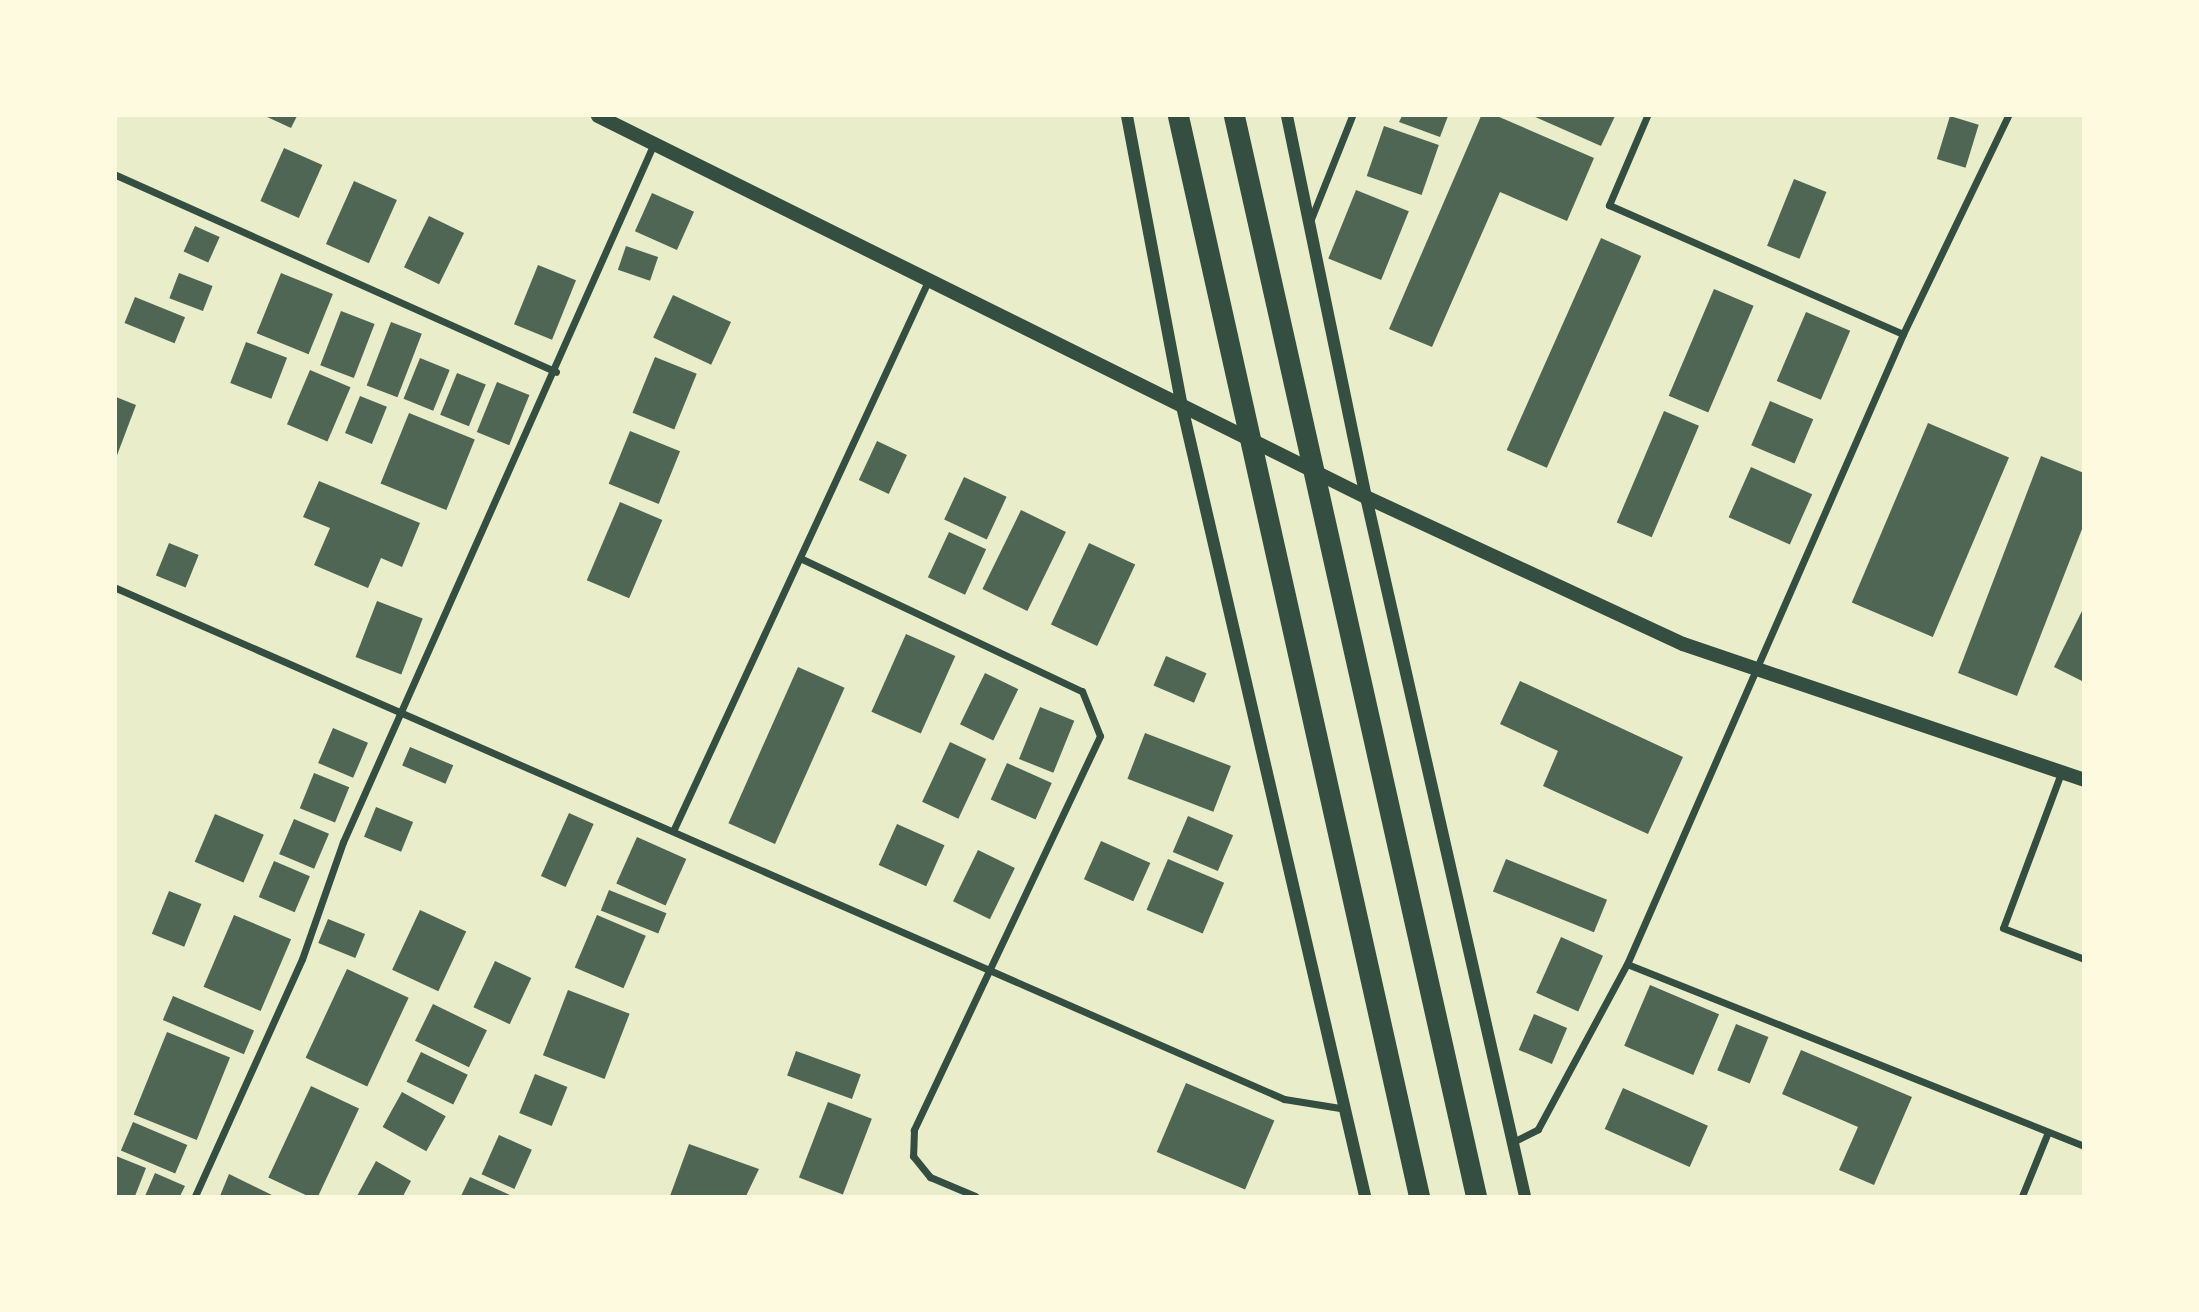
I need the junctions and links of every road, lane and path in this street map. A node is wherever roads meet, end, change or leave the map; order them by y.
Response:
1 (598, 116) edge
2 (1126, 116) edge
3 (1178, 116) edge
4 (1234, 116) edge
5 (1287, 116) edge
6 (1352, 116) edge
7 (1647, 116) edge
8 (2008, 116) edge
9 (654, 144) junction
10 (116, 175) edge
11 (1310, 221) junction
12 (929, 278) junction
13 (1903, 334) junction
14 (556, 372) junction
15 (1181, 402) junction
16 (1366, 497) junction
17 (800, 558) junction
18 (116, 588) edge
19 (1754, 670) junction
20 (405, 709) junction
21 (2061, 772) junction
22 (2084, 780) edge
23 (674, 829) junction
24 (2084, 959) edge
25 (1627, 964) junction
26 (988, 968) junction
27 (1347, 1109) junction
28 (2048, 1132) junction
29 (1513, 1142) junction
30 (2084, 1146) edge
31 (195, 1196) edge
32 (975, 1196) edge
33 (1365, 1196) edge
34 (1419, 1196) edge
35 (1476, 1196) edge
36 (1525, 1196) edge
37 (2022, 1196) edge

1 - 9 main road
2 - 15 street
3 - 34 highway
4 - 35 highway
5 - 11 street
6 - 11 street
7 - 13 street
8 - 13 street
9 - 12 main road
9 - 14 street
10 - 14 street
11 - 16 street
12 - 15 main road
12 - 17 street
13 - 19 street
14 - 20 street
15 - 16 main road
15 - 27 street
16 - 19 main road
16 - 29 street
17 - 23 street
17 - 26 street
18 - 20 street
19 - 21 main road
19 - 25 street
20 - 23 street
20 - 31 street
21 - 22 main road
21 - 24 street
23 - 26 street
25 - 28 street
25 - 29 street
26 - 27 street
26 - 32 street
27 - 33 street
28 - 30 street
28 - 37 street
29 - 36 street

